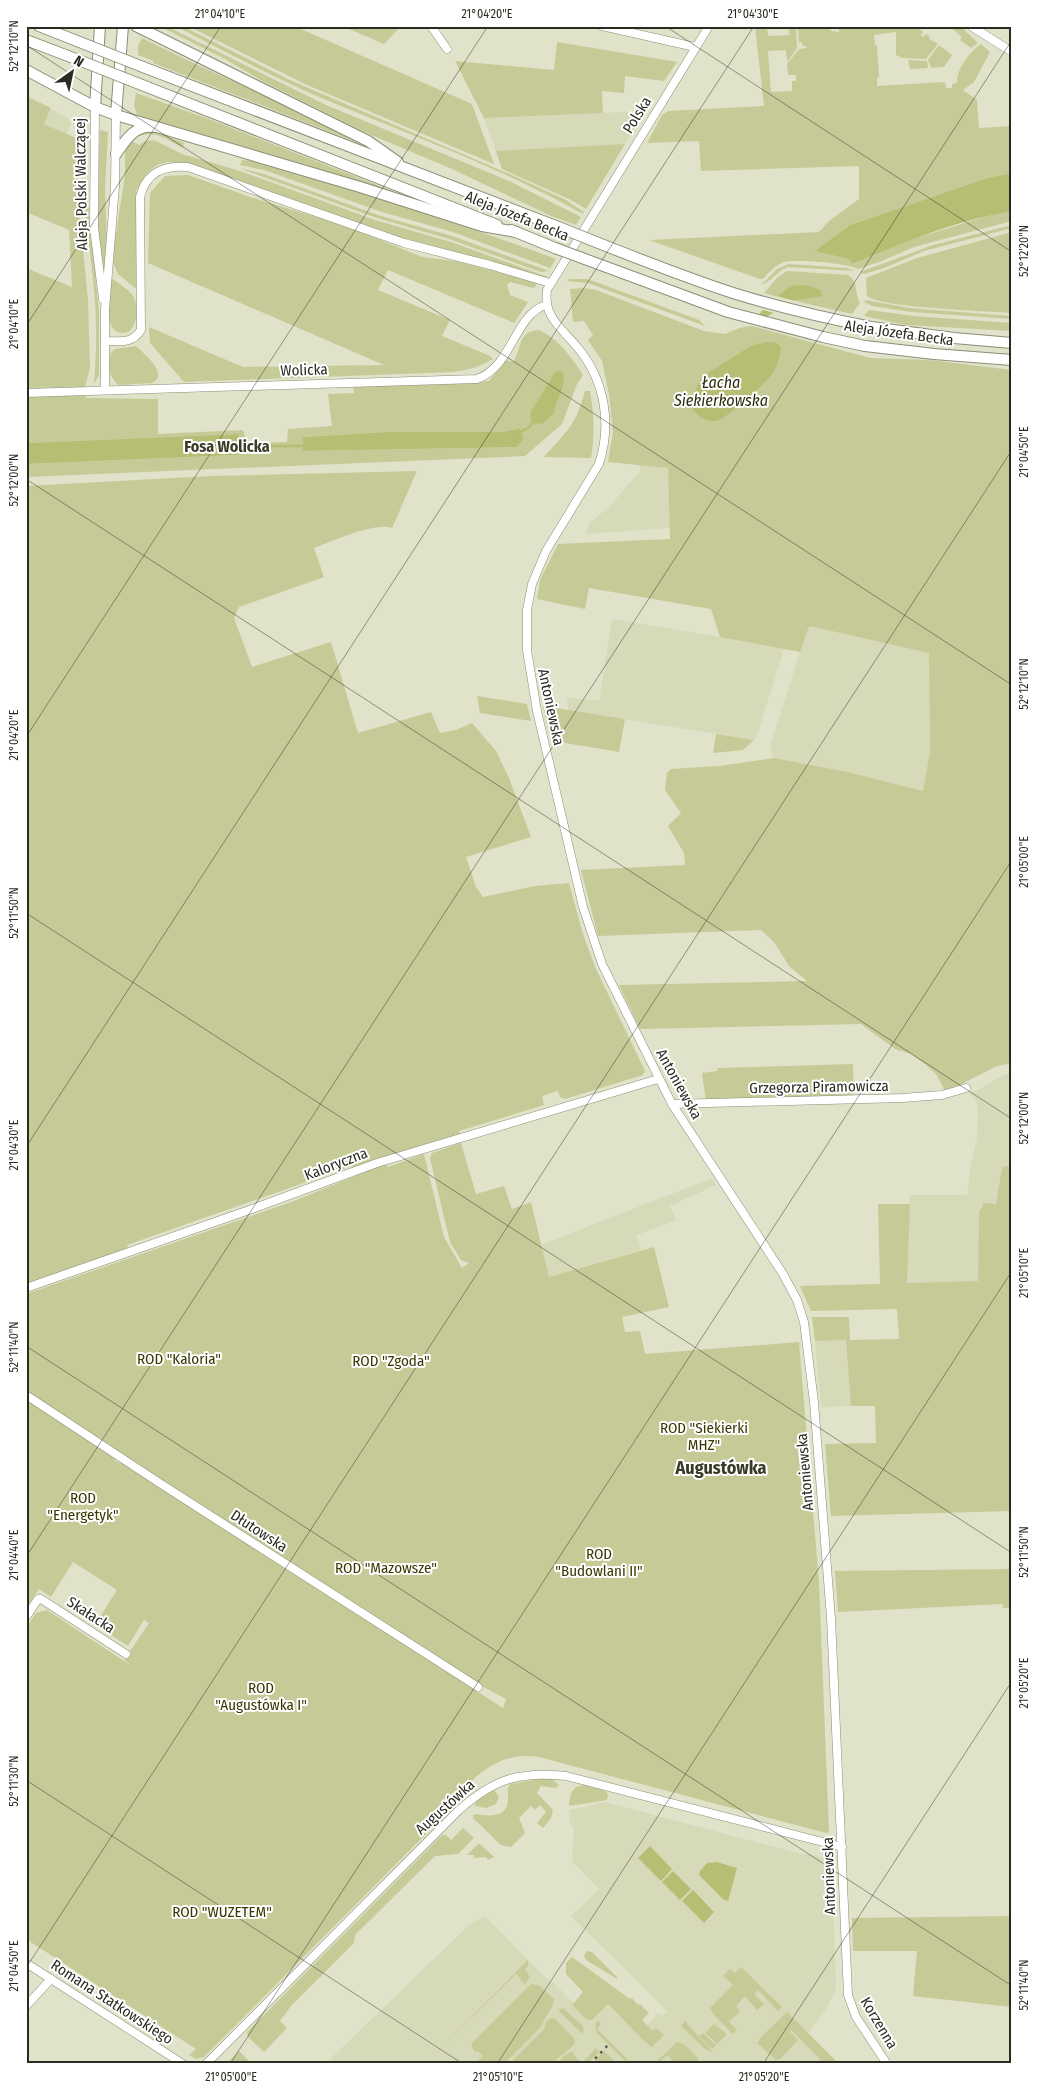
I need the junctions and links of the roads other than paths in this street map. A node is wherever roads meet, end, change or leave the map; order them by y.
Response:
1 (39, 26) edge
2 (100, 26) edge
3 (123, 26) edge
4 (136, 26) edge
5 (431, 26) edge
6 (602, 26) edge
7 (709, 26) edge
8 (971, 26) edge
9 (26, 40) edge
10 (695, 48) junction
11 (446, 49) dead end
12 (1012, 52) edge
13 (26, 70) edge
14 (95, 107) junction
15 (116, 116) junction
16 (163, 128) junction
17 (116, 154) junction
18 (412, 171) junction
19 (516, 232) junction
20 (550, 283) junction
21 (546, 305) junction
22 (105, 310) junction
23 (106, 341) junction
24 (1012, 342) edge
25 (1012, 360) edge
26 (105, 390) junction
27 (26, 393) edge
28 (658, 1079) junction
29 (966, 1088) dead end
30 (672, 1104) junction
31 (26, 1288) edge
32 (26, 1395) edge
33 (26, 1617) edge
34 (126, 1654) dead end
35 (478, 1687) dead end
36 (842, 1847) junction
37 (26, 1963) edge
38 (50, 1979) junction
39 (848, 1995) joint
40 (26, 2006) edge
41 (183, 2064) edge
42 (206, 2064) edge
43 (887, 2064) edge

1 - 18 main road, Aleja Józefa Becka, bridge
2 - 14 main road, Aleja Polski Walczącej
3 - 15 main road
4 - 18 main road
5 - 11 street
6 - 10 street
7 - 10 street, Polska
8 - 12 street
9 - 19 main road, Aleja Józefa Becka, bridge
10 - 20 street, Polska
13 - 14 main road
14 - 15 main road
14 - 22 street, Aleja Polski Walczącej
15 - 16 main road
15 - 17 street, Aleja Polski Walczącej
16 - 17 main road
16 - 19 main road
17 - 22 street, Aleja Polski Walczącej
18 - 24 main road, Aleja Józefa Becka, bridge
19 - 25 main road, Aleja Józefa Becka, bridge
20 - 21 street
20 - 23 street
21 - 26 street, Wolicka
21 - 28 street, Antoniewska
22 - 23 street, Aleja Polski Walczącej
23 - 26 street, Aleja Polski Walczącej
26 - 27 street, Wolicka
28 - 30 street, Antoniewska
28 - 31 street, Kaloryczna
29 - 30 street, Grzegorza Piramowicza
30 - 36 street, Antoniewska
32 - 35 street, Dłutowska
33 - 34 street, Skałacka
36 - 39 street, Antoniewska
36 - 42 street, Augustówka
37 - 38 street, Romana Statkowskiego
38 - 40 street
38 - 41 street, Romana Statkowskiego
39 - 43 street, Korzenna

